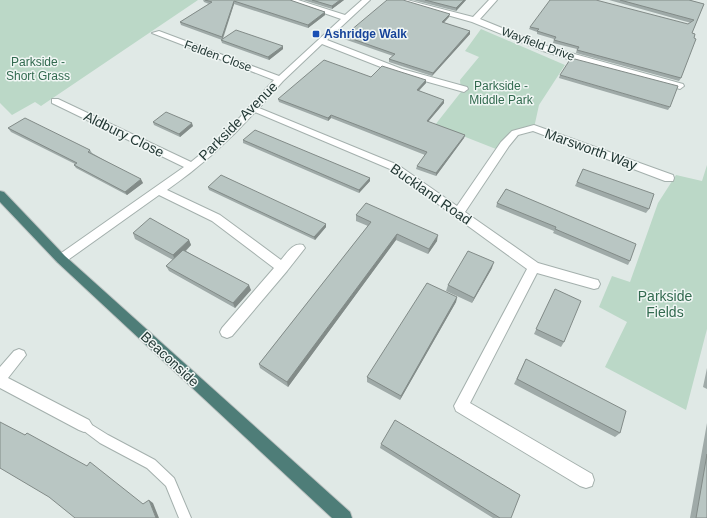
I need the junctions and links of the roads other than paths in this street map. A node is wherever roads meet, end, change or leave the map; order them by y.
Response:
1 (291, 0) edge
2 (366, 0) edge
3 (398, 0) edge
4 (493, 0) edge
5 (347, 18) junction
6 (475, 20) junction
7 (156, 33) dead end
8 (321, 41) junction
9 (280, 79) junction
10 (680, 86) dead end
11 (464, 89) dead end
12 (55, 101) dead end
13 (252, 108) junction
14 (192, 167) junction
15 (669, 178) dead end
16 (160, 191) junction
17 (0, 195) edge
18 (458, 213) junction
19 (299, 248) dead end
20 (61, 259) junction
21 (534, 267) junction
22 (283, 268) junction
23 (594, 284) dead end
24 (227, 332) dead end
25 (19, 355) dead end
26 (0, 377) edge
27 (0, 381) edge
28 (84, 424) joint
29 (586, 480) dead end
30 (185, 518) edge
31 (344, 518) edge

1 - 5 street
2 - 5 street, Parkside Avenue
3 - 6 street, Wayfield Drive
4 - 6 street
5 - 8 street, Parkside Avenue
6 - 10 street, Wayfield Drive
7 - 9 street, Felden Close
8 - 9 street, Parkside Avenue
8 - 11 street
9 - 13 street, Parkside Avenue
12 - 14 street, Aldbury Close
13 - 14 street, Parkside Avenue
13 - 18 street, Buckland Road
14 - 16 street, Parkside Avenue
15 - 18 street, Marsworth Way
16 - 20 street, Parkside Avenue
16 - 22 street
17 - 20 highway, Beaconside
18 - 21 street, Buckland Road
19 - 22 street
20 - 31 highway, Beaconside
21 - 23 street, Buckland Road
21 - 29 street
22 - 24 street
25 - 26 street
27 - 28 street
28 - 30 lane

